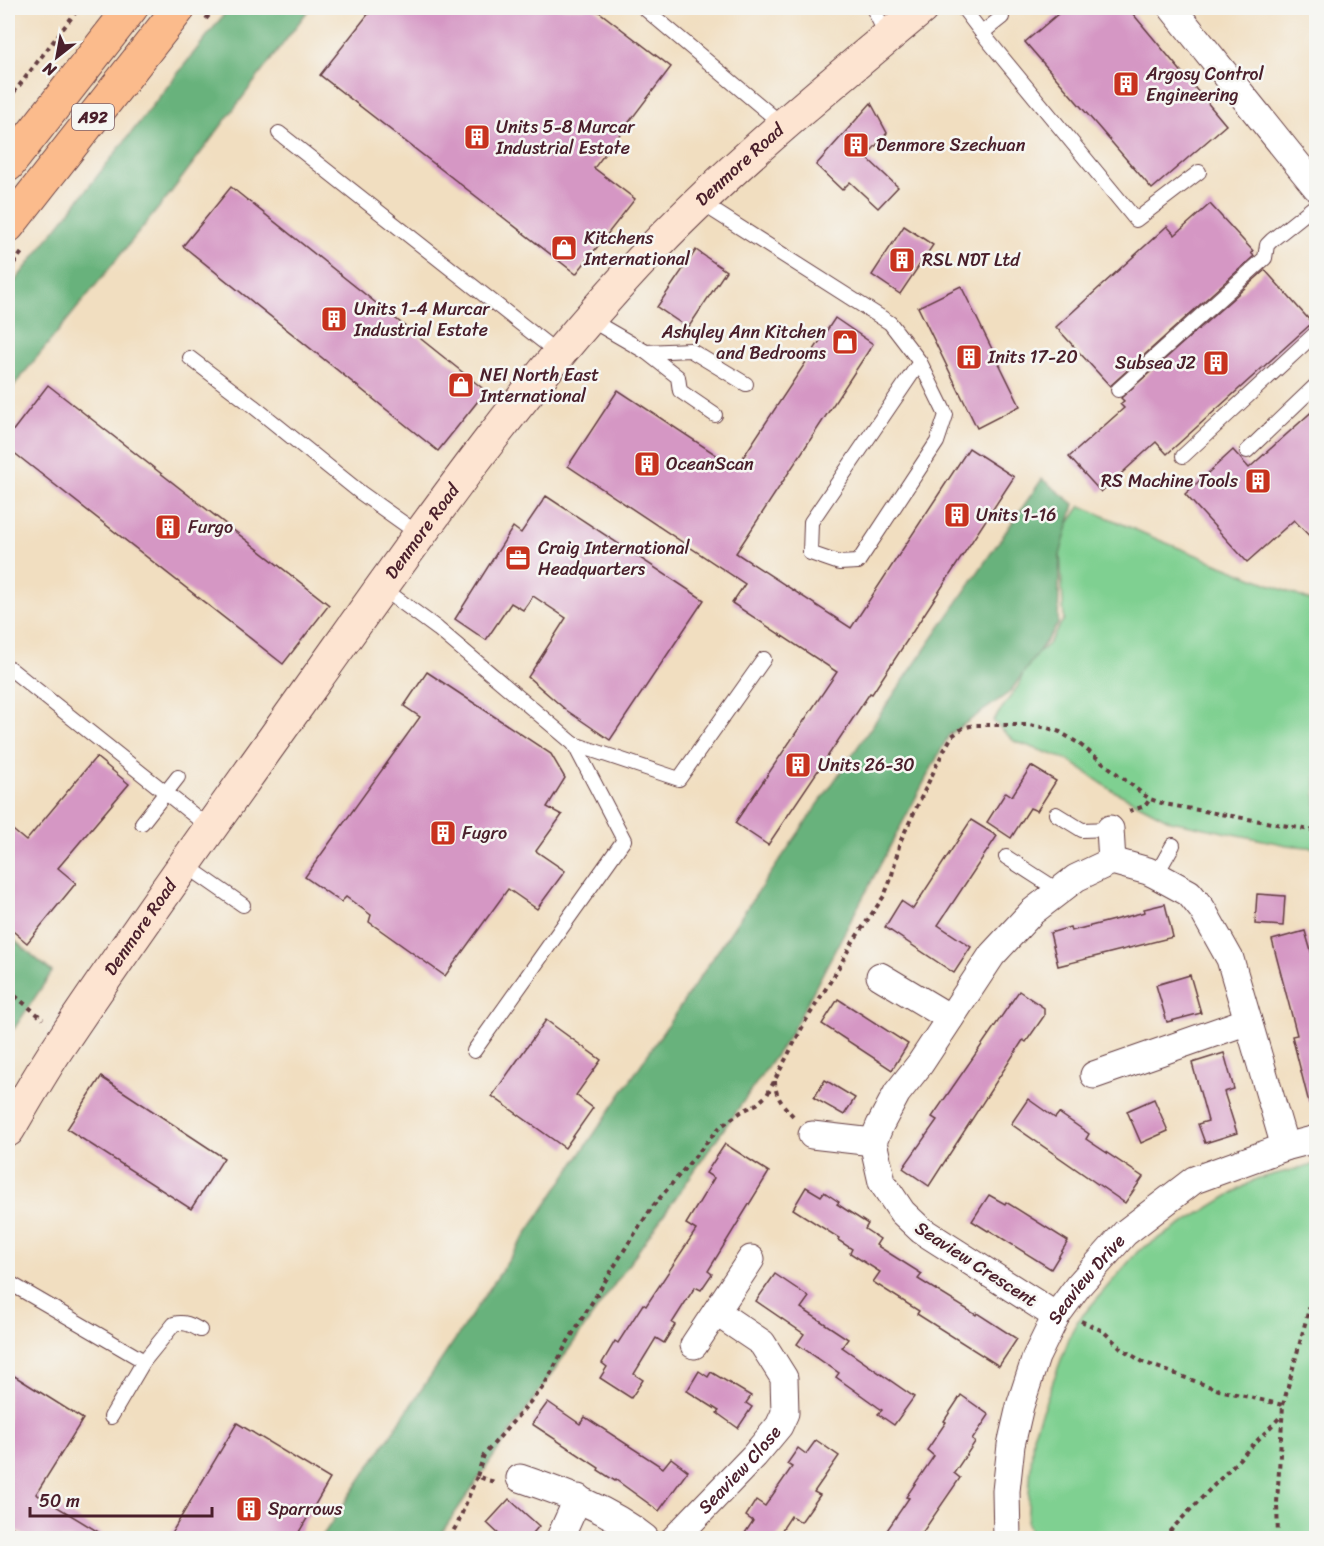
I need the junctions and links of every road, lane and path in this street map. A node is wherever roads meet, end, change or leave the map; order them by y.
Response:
1 (80, 8) edge
2 (131, 8) edge
3 (179, 8) edge
4 (644, 8) edge
5 (873, 8) edge
6 (922, 8) edge
7 (963, 8) edge
8 (1172, 8) edge
9 (1002, 17) dead end
10 (982, 33) junction
11 (887, 36) junction
12 (8, 100) edge
13 (783, 125) junction
14 (279, 133) dead end
15 (8, 165) edge
16 (1199, 172) dead end
17 (1317, 187) edge
18 (700, 202) junction
19 (1317, 205) edge
20 (8, 226) edge
21 (589, 319) junction
22 (1317, 333) edge
23 (646, 352) junction
24 (559, 354) junction
25 (189, 358) dead end
26 (920, 362) junction
27 (746, 384) dead end
28 (1317, 385) edge
29 (1118, 390) dead end
30 (715, 415) dead end
31 (1247, 451) dead end
32 (1184, 456) dead end
33 (420, 535) junction
34 (381, 588) junction
35 (764, 659) dead end
36 (8, 667) edge
37 (574, 744) junction
38 (178, 777) dead end
39 (166, 793) junction
40 (1056, 814) dead end
41 (142, 823) dead end
42 (210, 828) junction
43 (1110, 829) joint
44 (1317, 831) edge
45 (1173, 845) dead end
46 (1006, 857) dead end
47 (1112, 861) junction
48 (184, 864) junction
49 (1156, 875) junction
50 (1059, 891) junction
51 (243, 905) dead end
52 (880, 976) dead end
53 (8, 990) edge
54 (950, 1018) junction
55 (1248, 1021) junction
56 (51, 1026) dead end
57 (474, 1051) dead end
58 (1094, 1075) dead end
59 (775, 1081) junction
60 (8, 1130) edge
61 (812, 1135) joint
62 (1317, 1139) edge
63 (873, 1142) junction
64 (1285, 1147) junction
65 (751, 1259) dead end
66 (8, 1282) edge
67 (1317, 1287) edge
68 (716, 1312) junction
69 (1058, 1313) junction
70 (200, 1330) dead end
71 (694, 1345) dead end
72 (144, 1361) junction
73 (1283, 1405) junction
74 (1283, 1415) junction
75 (111, 1417) dead end
76 (477, 1476) junction
77 (520, 1478) joint
78 (578, 1498) junction
79 (449, 1539) edge
80 (560, 1539) edge
81 (645, 1539) edge
82 (675, 1539) edge
83 (1007, 1539) edge
84 (1164, 1539) edge
85 (1278, 1539) edge

1 - 12 path
2 - 15 main road, A92
3 - 20 main road, A92
4 - 13 lane
5 - 11 lane
6 - 11 street, Denmore Road
7 - 10 lane
8 - 17 street
9 - 10 lane
10 - 16 lane
11 - 13 street, Denmore Road
13 - 18 street, Denmore Road
14 - 24 lane
18 - 21 street, Denmore Road
18 - 26 lane
19 - 29 lane
21 - 23 lane
21 - 24 street, Denmore Road
22 - 32 lane
23 - 27 lane
23 - 30 lane
24 - 33 street, Denmore Road
25 - 33 lane
26 - 26 lane
28 - 31 lane
33 - 34 street, Denmore Road
34 - 37 lane
34 - 42 street, Denmore Road
35 - 37 lane
36 - 39 lane
37 - 57 lane
38 - 39 lane
39 - 41 lane
39 - 42 lane
40 - 43 lane
42 - 48 street, Denmore Road
43 - 47 street
44 - 59 path
45 - 49 lane
46 - 50 lane
47 - 49 street
47 - 50 street
48 - 51 lane
48 - 60 street, Denmore Road
49 - 55 street
50 - 54 street
52 - 54 street
53 - 56 path
54 - 63 street
55 - 58 street
55 - 64 street
59 - 61 path
59 - 76 path
61 - 63 street
62 - 64 street, Seaview Drive
63 - 69 street, Seaview Crescent
64 - 69 street, Seaview Drive
65 - 68 street
66 - 72 lane
67 - 73 path
68 - 71 street
68 - 82 street, Seaview Close
69 - 73 path
69 - 83 street, Seaview Drive
70 - 72 lane
72 - 75 lane
73 - 74 path
74 - 84 path
74 - 85 path
76 - 77 path
76 - 79 path
77 - 78 street
78 - 80 street
78 - 81 street

